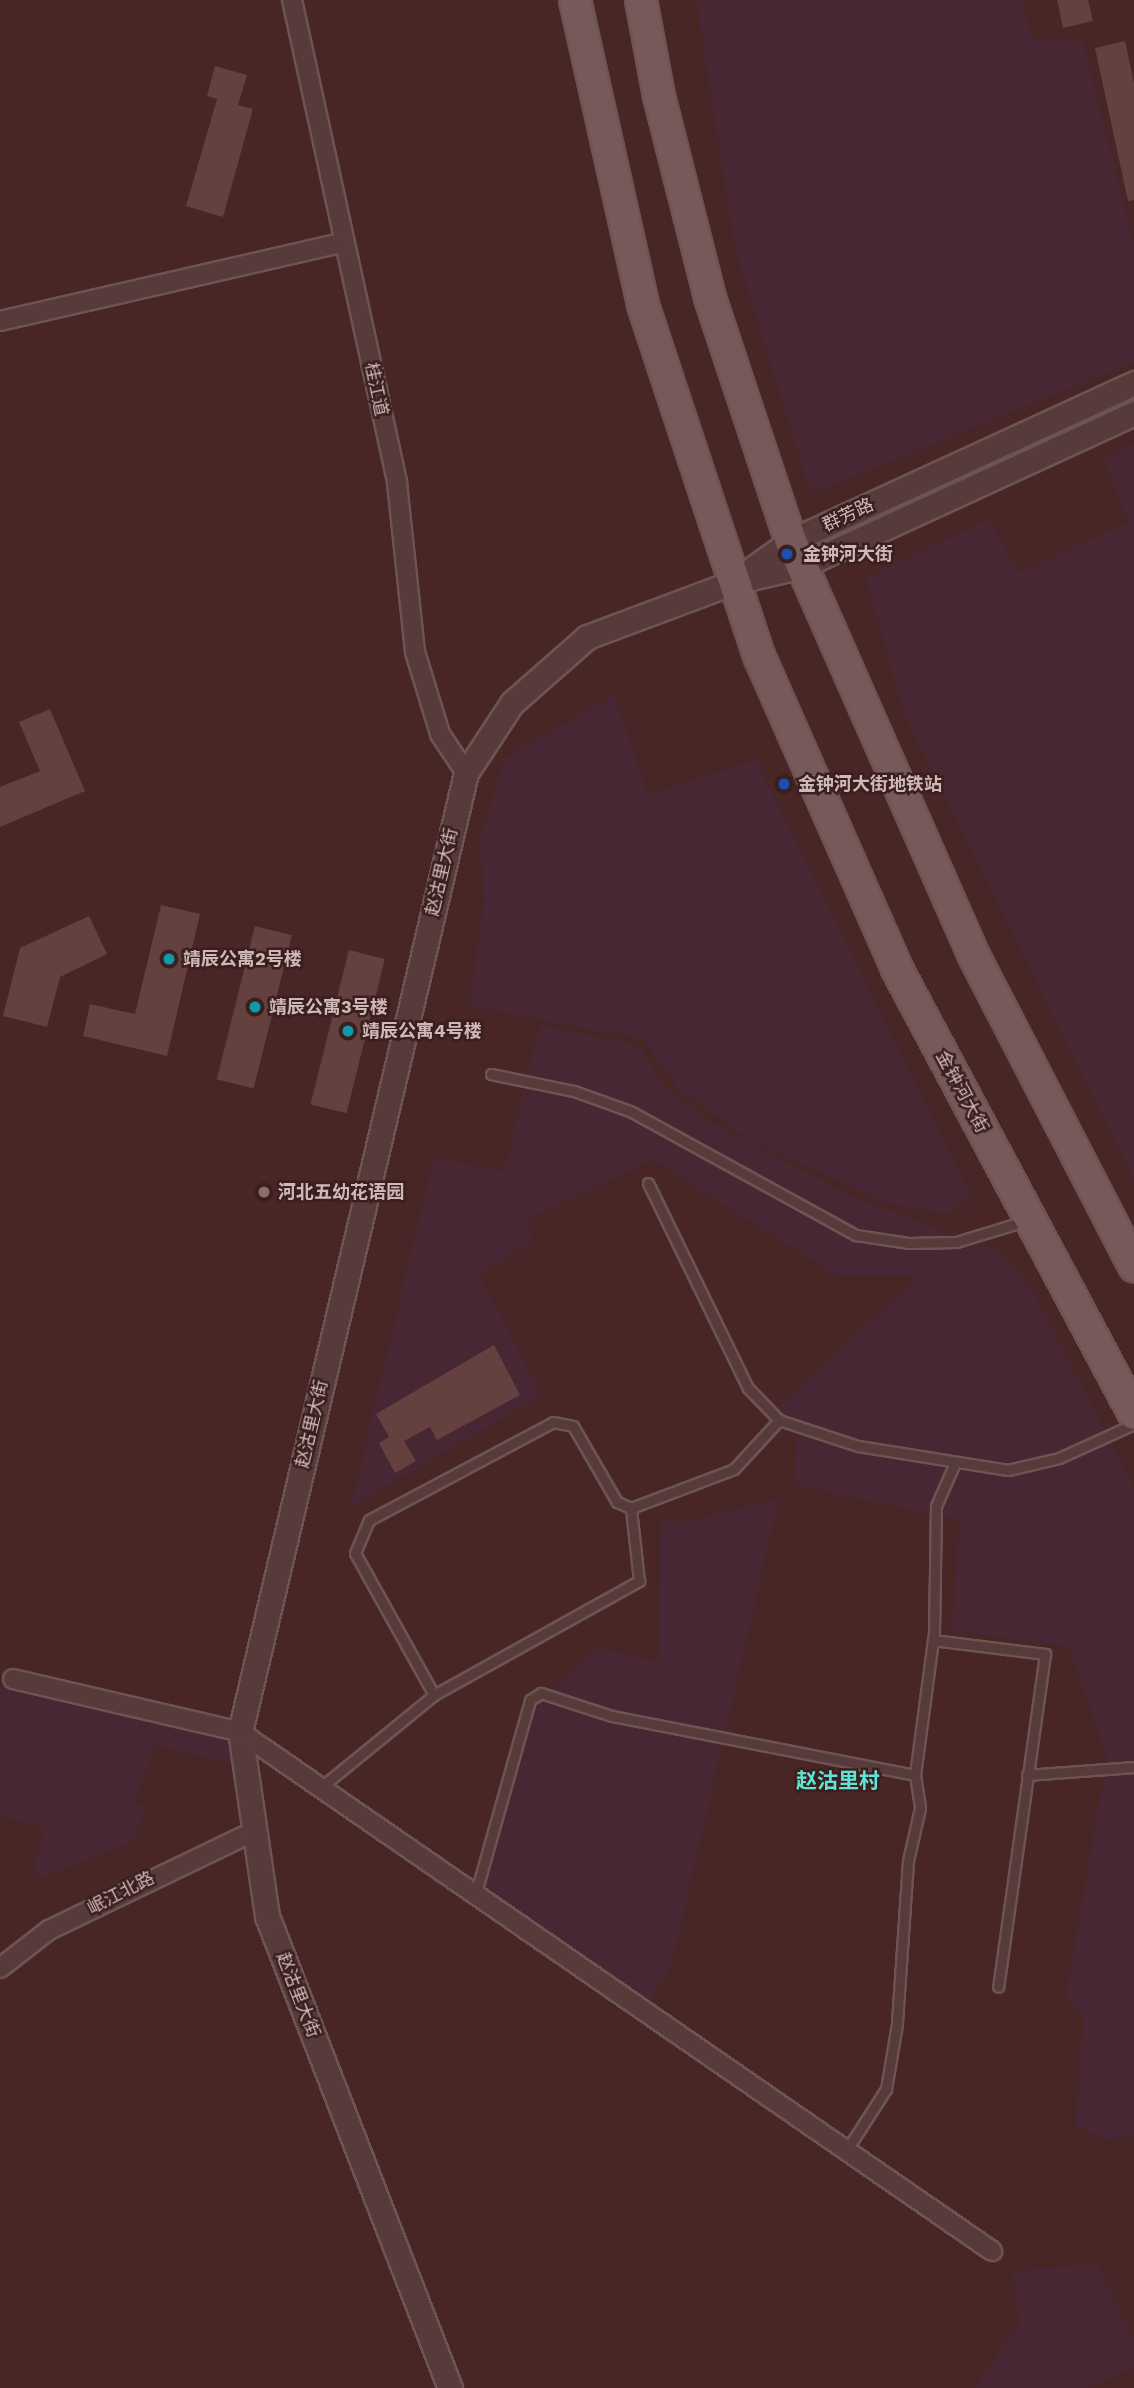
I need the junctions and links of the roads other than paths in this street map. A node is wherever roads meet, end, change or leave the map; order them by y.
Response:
1 (292, 0) edge
2 (575, 0) edge
3 (641, 0) edge
4 (344, 242) junction
5 (0, 321) edge
6 (1134, 383) edge
7 (1134, 413) edge
8 (797, 553) junction
9 (734, 582) junction
10 (466, 772) junction
11 (491, 1074) dead end
12 (648, 1183) dead end
13 (1030, 1219) junction
14 (1134, 1266) edge
15 (1134, 1414) edge
16 (779, 1420) junction
17 (1134, 1424) edge
18 (954, 1465) junction
19 (631, 1508) junction
20 (933, 1640) junction
21 (13, 1679) dead end
22 (434, 1695) junction
23 (240, 1732) junction
24 (1134, 1767) edge
25 (915, 1775) junction
26 (1027, 1775) junction
27 (317, 1790) junction
28 (251, 1833) junction
29 (475, 1898) junction
30 (0, 1968) edge
31 (998, 1987) dead end
32 (846, 2151) junction
33 (992, 2251) dead end
34 (450, 2388) edge

1 - 4 street, 桂江道
2 - 9 main road, 金钟河大街
3 - 8 main road
4 - 5 street
4 - 10 street, 桂江道
6 - 8 street, 群芳路
7 - 8 street, 群芳路
8 - 9 street, 群芳路
8 - 14 main road
9 - 10 street, 赵沽里大街
9 - 13 main road, 金钟河大街
10 - 23 street, 赵沽里大街
11 - 13 lane
12 - 16 lane
13 - 15 main road, 金钟河大街
16 - 18 lane
16 - 19 lane
17 - 18 lane
18 - 20 lane
19 - 22 lane
19 - 22 lane
20 - 25 lane
20 - 26 lane
21 - 23 street
22 - 27 lane
23 - 27 street
23 - 28 street, 赵沽里大街
24 - 26 lane
25 - 29 lane
25 - 32 lane
26 - 31 lane
27 - 29 street
28 - 30 street, 岷江北路
28 - 34 street, 赵沽里大街
29 - 32 street
32 - 33 street

